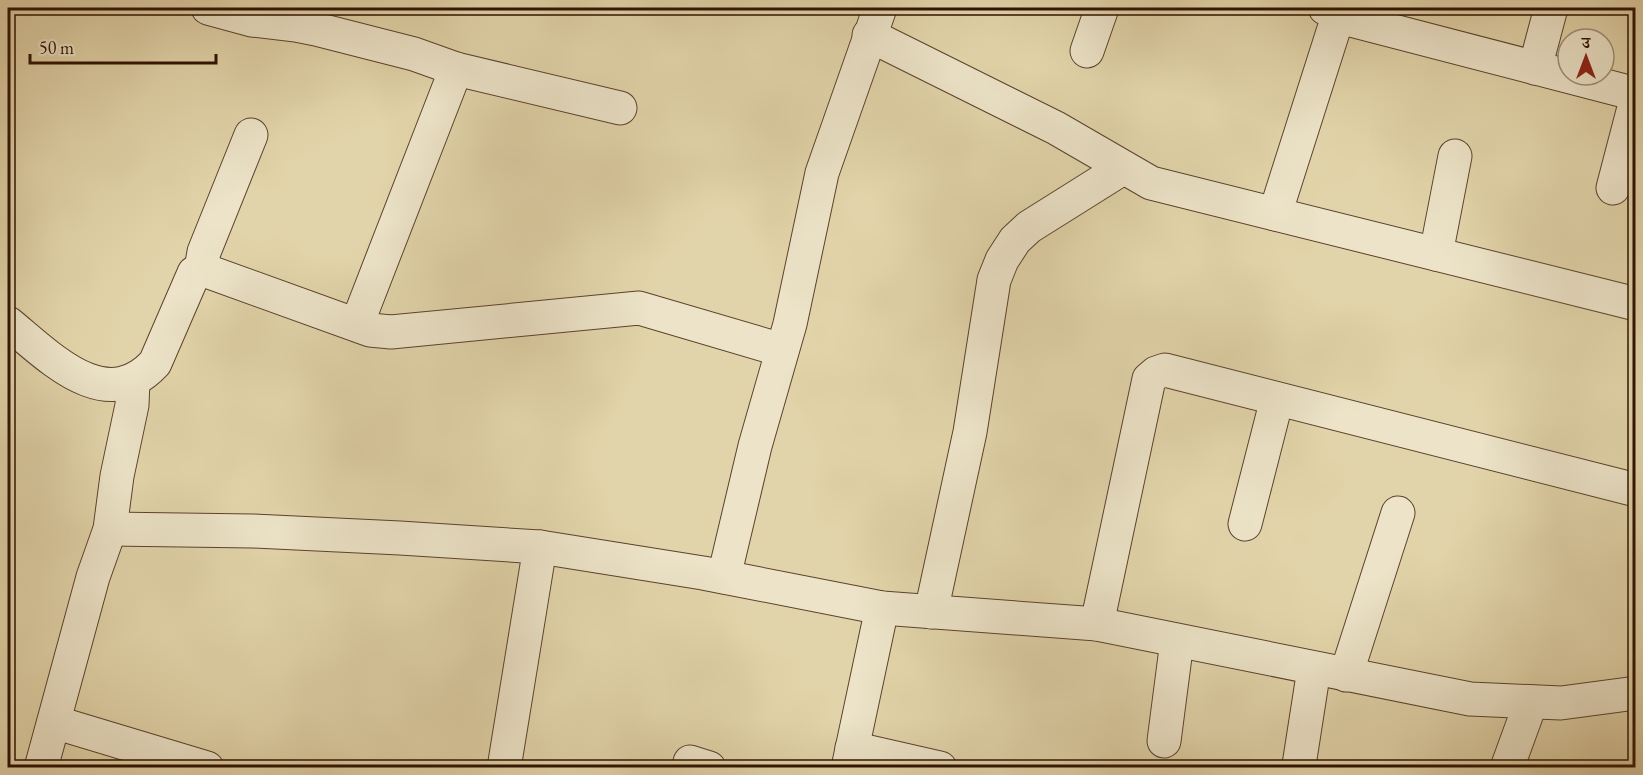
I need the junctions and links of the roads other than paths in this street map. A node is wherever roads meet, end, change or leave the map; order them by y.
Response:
1 (208, 8) edge
2 (1102, 8) edge
3 (1551, 8) edge
4 (1337, 10) edge
5 (874, 21) edge
6 (1087, 51) dead end
7 (1535, 68) junction
8 (456, 69) junction
9 (1635, 94) edge
10 (1635, 100) edge
11 (620, 108) dead end
12 (251, 135) dead end
13 (1455, 156) dead end
14 (1123, 168) junction
15 (1613, 188) dead end
16 (1275, 214) junction
17 (1436, 254) junction
18 (201, 269) junction
19 (1635, 304) edge
20 (8, 323) edge
21 (357, 324) junction
22 (782, 350) junction
23 (133, 381) junction
24 (1277, 399) junction
25 (1635, 490) edge
26 (1398, 513) dead end
27 (1245, 524) dead end
28 (110, 529) junction
29 (540, 548) junction
30 (724, 577) junction
31 (882, 608) junction
32 (931, 612) junction
33 (1097, 624) junction
34 (1177, 641) junction
35 (1314, 669) junction
36 (1346, 675) junction
37 (1635, 693) edge
38 (1531, 702) junction
39 (54, 722) junction
40 (1164, 741) dead end
41 (850, 758) edge
42 (1299, 765) dead end
43 (40, 768) edge
44 (207, 768) edge
45 (504, 768) edge
46 (940, 768) edge
47 (1507, 768) edge

1 - 8 street
2 - 6 street
3 - 7 street
4 - 7 street
4 - 16 street
5 - 14 street
5 - 22 street
7 - 9 street
8 - 11 street
8 - 21 street
10 - 15 street
12 - 18 street
13 - 17 street
14 - 16 street
14 - 32 street
16 - 17 street
17 - 19 street
18 - 21 street
18 - 23 street
20 - 23 street
21 - 22 street
22 - 30 street
23 - 28 street
24 - 25 street
24 - 27 street
24 - 33 street
26 - 36 street
28 - 29 street
28 - 39 street
29 - 30 street
29 - 45 street
30 - 31 street
31 - 32 street
31 - 41 street
32 - 33 street
33 - 34 street
34 - 35 street
34 - 40 street
35 - 36 street
35 - 42 street
36 - 38 street
37 - 38 street
38 - 47 street
39 - 43 street
39 - 44 street
41 - 46 street

